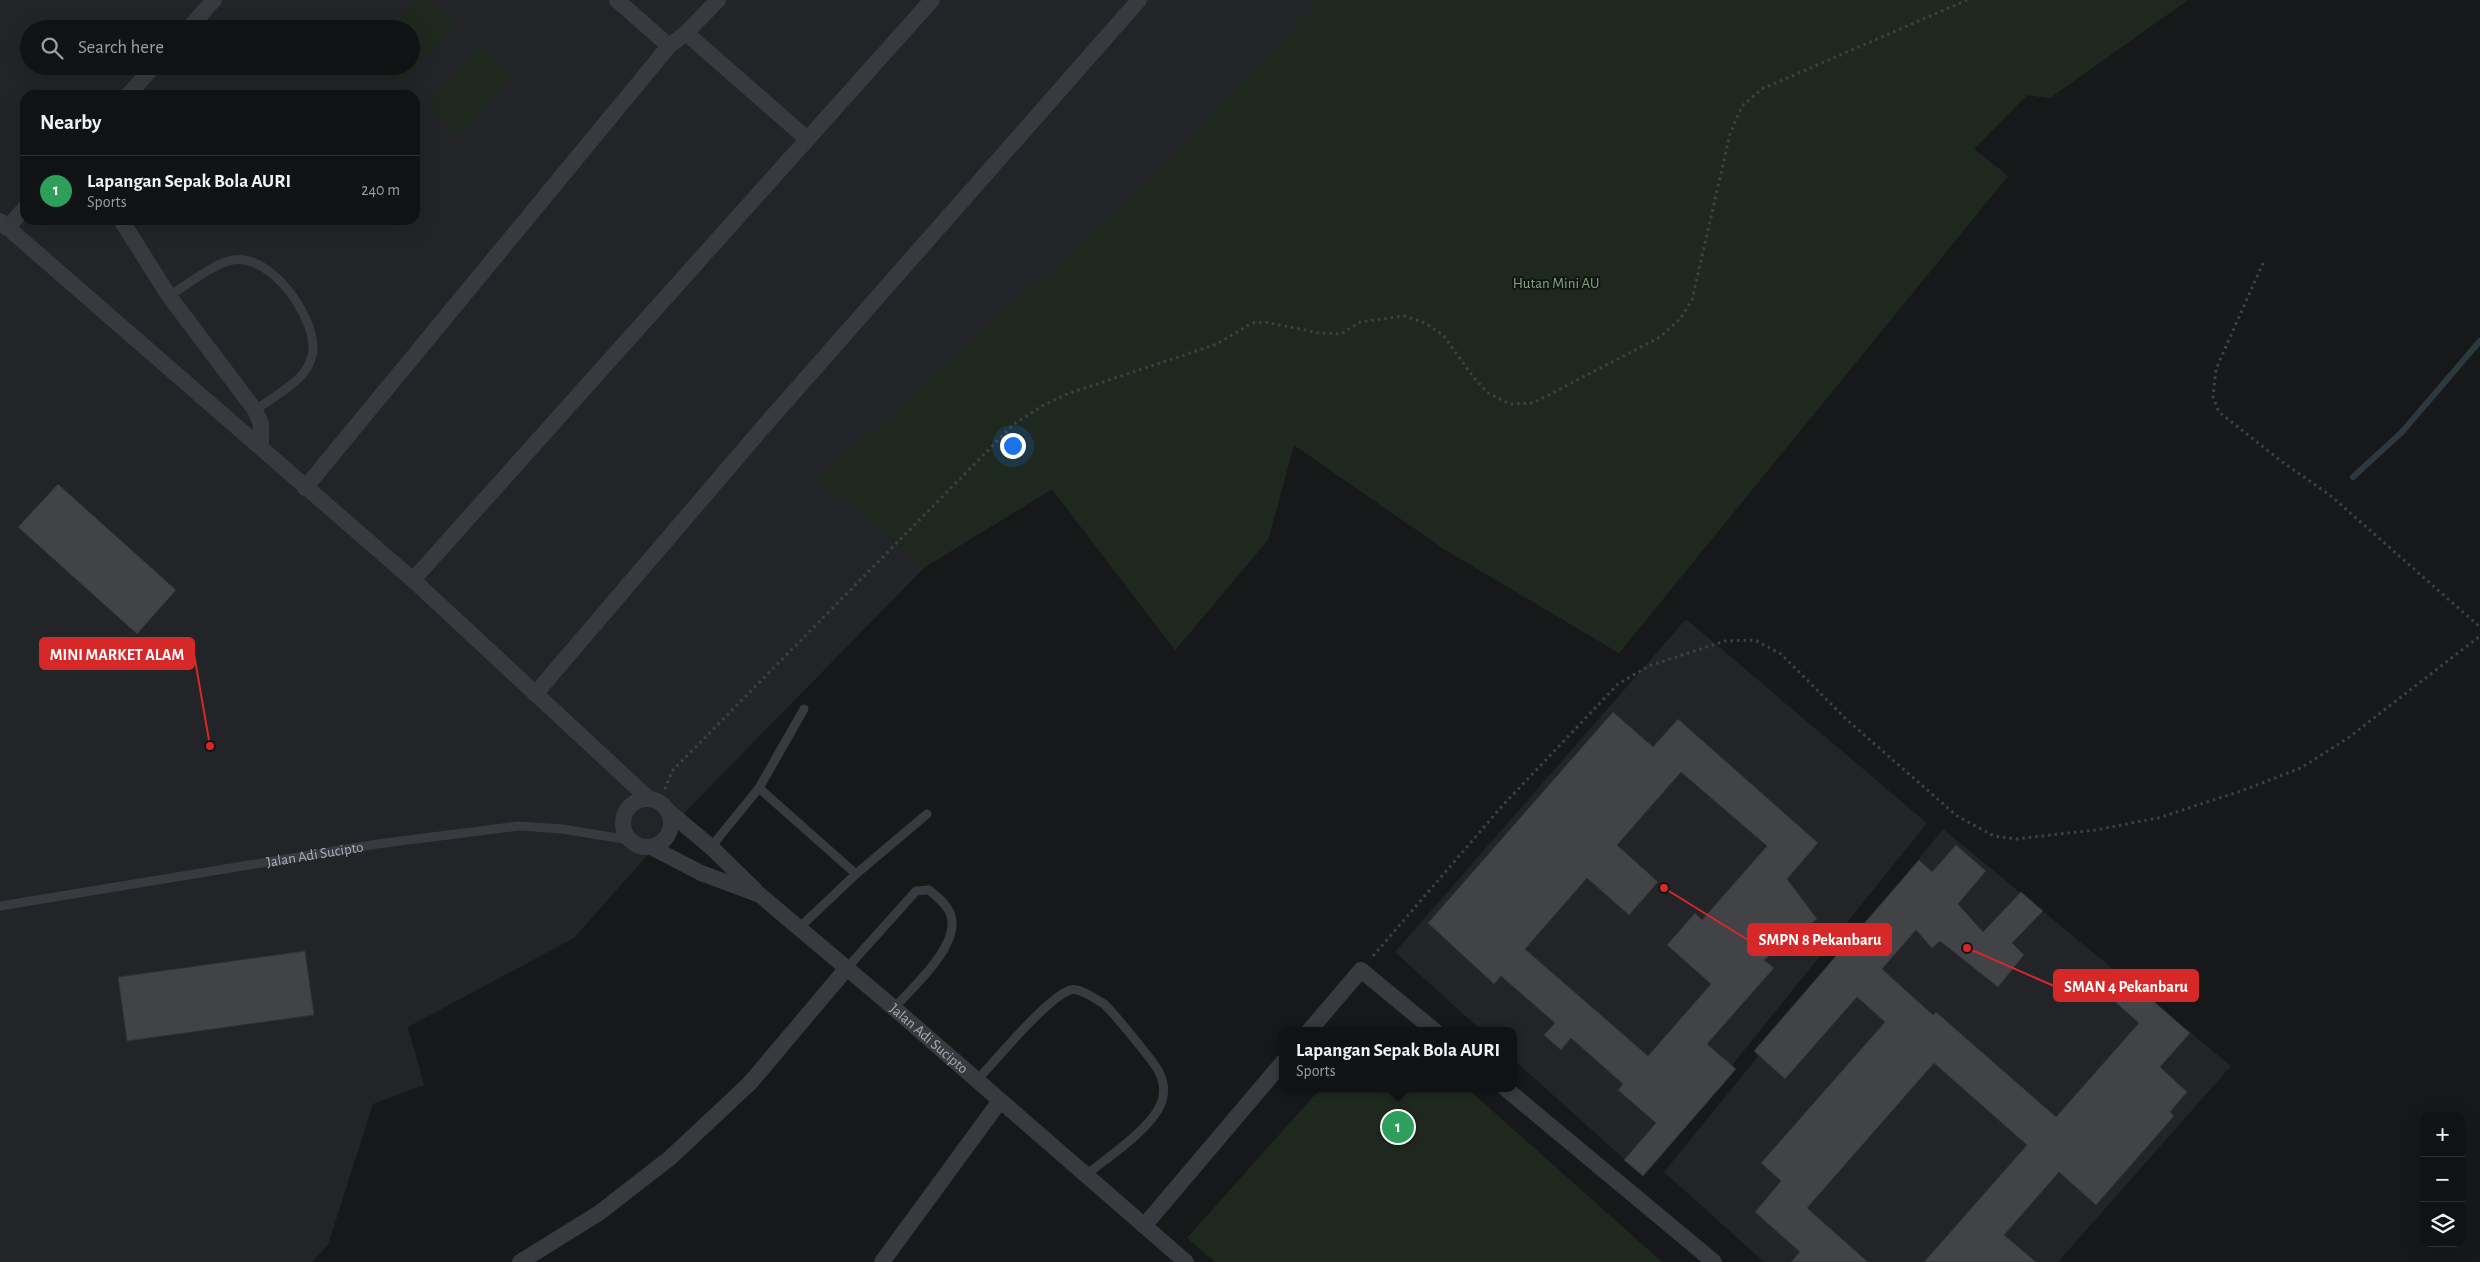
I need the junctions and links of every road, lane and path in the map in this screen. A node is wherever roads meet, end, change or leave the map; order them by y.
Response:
1 (617, 0) edge
2 (718, 0) edge
3 (932, 0) edge
4 (1138, 0) edge
5 (1967, 0) edge
6 (210, 1) edge
7 (195, 20) edge
8 (686, 33) junction
9 (669, 46) junction
10 (146, 75) edge
11 (132, 90) edge
12 (806, 138) junction
13 (20, 212) edge
14 (124, 225) edge
15 (2, 228) edge
16 (2263, 263) dead end
17 (169, 296) junction
18 (255, 410) junction
19 (261, 447) junction
20 (305, 488) junction
21 (413, 580) junction
22 (2480, 627) edge
23 (2480, 636) edge
24 (535, 694) junction
25 (804, 709) dead end
26 (758, 788) junction
27 (659, 804) junction
28 (927, 814) dead end
29 (630, 840) junction
30 (652, 847) junction
31 (711, 847) junction
32 (856, 874) junction
33 (760, 895) junction
34 (0, 906) edge
35 (799, 928) junction
36 (847, 968) junction
37 (1362, 970) junction
38 (894, 1008) junction
39 (1313, 1027) edge
40 (1430, 1027) edge
41 (1279, 1067) edge
42 (977, 1080) junction
43 (1510, 1092) edge
44 (1000, 1100) junction
45 (1086, 1175) junction
46 (1144, 1226) junction
47 (1184, 1261) edge
48 (1709, 1261) edge
49 (520, 1262) edge
50 (882, 1262) edge

1 - 9 street
2 - 8 street
3 - 12 street
4 - 24 street
5 - 27 path
6 - 7 street
8 - 9 street
8 - 12 street
9 - 20 street
10 - 11 street
12 - 21 street
13 - 15 street
14 - 17 street
15 - 19 street
16 - 22 path
17 - 18 street
17 - 18 lane
18 - 19 street
19 - 20 street
20 - 21 street
21 - 24 street
23 - 37 path
24 - 27 street
25 - 26 lane
26 - 31 lane
26 - 32 lane
27 - 29 street
27 - 30 street
27 - 31 street
28 - 32 lane
29 - 30 street
29 - 34 lane, Jalan Adi Sucipto
30 - 33 street, Jalan Adi Sucipto
31 - 33 street
32 - 35 lane
33 - 35 street, Jalan Adi Sucipto
35 - 36 street, Jalan Adi Sucipto
36 - 38 street, Jalan Adi Sucipto
36 - 38 lane
36 - 49 street
37 - 39 street
37 - 40 street
38 - 42 street, Jalan Adi Sucipto
41 - 46 street
42 - 44 street, Jalan Adi Sucipto
42 - 45 lane
43 - 48 street
44 - 45 street, Jalan Adi Sucipto
44 - 50 street
45 - 46 street, Jalan Adi Sucipto
46 - 47 street, Jalan Adi Sucipto

